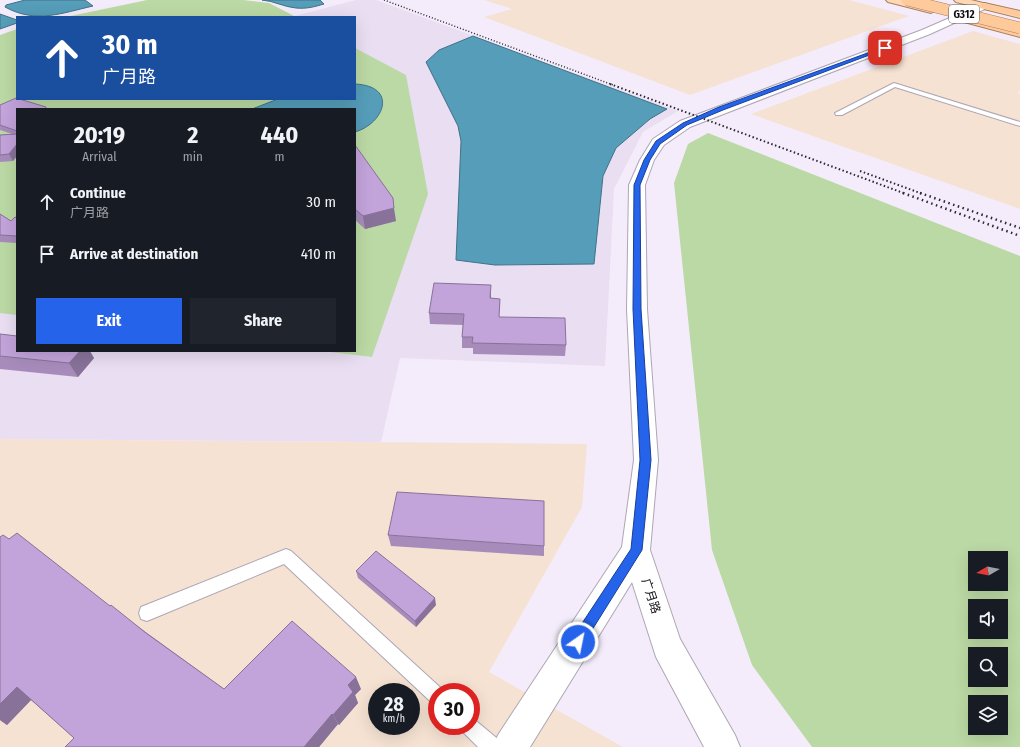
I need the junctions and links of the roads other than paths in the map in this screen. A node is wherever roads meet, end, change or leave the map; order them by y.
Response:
1 (891, 0) edge
2 (907, 0) edge
3 (935, 0) edge
4 (984, 6) junction
5 (959, 9) edge
6 (1020, 14) edge
7 (1020, 21) edge
8 (1020, 28) edge
9 (1020, 34) edge
10 (839, 113) dead end
11 (1020, 124) edge
12 (636, 550) junction
13 (147, 613) dead end
14 (428, 688) edge
15 (479, 735) edge
16 (492, 747) edge
17 (510, 747) edge
18 (723, 747) edge

1 - 5 main road, G312
2 - 8 highway, G312, bridge
3 - 7 highway, G312
4 - 5 street, 广月路
4 - 5 main road, G312
4 - 6 highway
5 - 9 highway
5 - 12 street, 广月路
10 - 11 lane
12 - 17 street
12 - 18 street, 广月路
13 - 14 lane
15 - 16 lane

